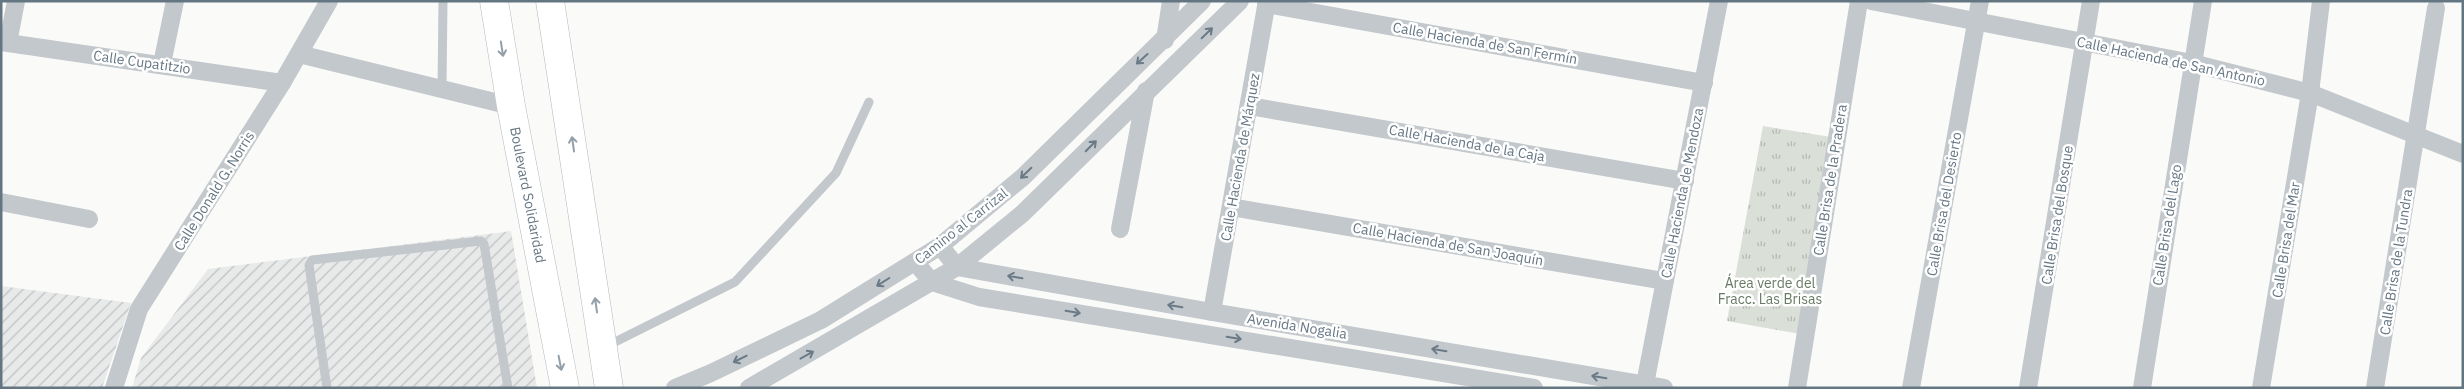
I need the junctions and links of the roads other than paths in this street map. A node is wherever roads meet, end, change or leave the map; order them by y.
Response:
1 (16, 1) edge
2 (175, 1) edge
3 (329, 1) edge
4 (443, 1) edge
5 (494, 1) edge
6 (550, 1) edge
7 (1171, 1) edge
8 (1202, 1) edge
9 (1240, 1) edge
10 (1719, 1) edge
11 (1859, 1) edge
12 (1871, 1) edge
13 (1980, 1) edge
14 (2091, 1) edge
15 (2203, 1) edge
16 (2320, 1) edge
17 (1266, 3) edge
18 (2436, 8) dead end
19 (1977, 21) junction
20 (1165, 40) junction
21 (5, 42) edge
22 (2085, 42) junction
23 (299, 54) junction
24 (2192, 62) junction
25 (162, 64) junction
26 (282, 83) junction
27 (1704, 83) junction
28 (442, 88) junction
29 (1146, 91) junction
30 (2310, 93) junction
31 (869, 102) dead end
32 (511, 106) junction
33 (1249, 106) junction
34 (2416, 136) junction
35 (2463, 154) edge
36 (1685, 181) junction
37 (1, 202) edge
38 (1231, 207) junction
39 (90, 220) dead end
40 (1120, 229) dead end
41 (940, 246) junction
42 (915, 262) junction
43 (957, 266) junction
44 (1664, 281) junction
45 (932, 282) junction
46 (1212, 312) junction
47 (1466, 355) junction
48 (606, 370) edge
49 (1461, 382) edge
50 (1645, 384) junction
51 (114, 388) edge
52 (327, 388) edge
53 (508, 388) edge
54 (565, 388) edge
55 (630, 388) edge
56 (675, 388) edge
57 (749, 388) edge
58 (1534, 388) edge
59 (1664, 388) edge
60 (1797, 388) edge
61 (1911, 388) edge
62 (2028, 388) edge
63 (2142, 388) edge
64 (2261, 388) edge
65 (2375, 388) edge

1 - 21 street
2 - 25 street
3 - 23 street, Calle Donald G. Norris
4 - 28 lane
5 -> 32 highway, Boulevard Solidaridad
48 -> 6 highway
7 - 20 street
8 - 20 street, Camino al Carrizal
29 -> 9 street, Camino al Carrizal
10 - 27 street, Calle Hacienda de Mendoza
11 - 60 street, Calle Brisa de la Pradera
12 - 19 street, Calle Hacienda de San Antonio
13 - 19 street, Calle Brisa del Desierto
14 - 22 street, Calle Brisa del Bosque
15 - 24 street, Calle Brisa del Lago
16 - 30 street, Calle Brisa del Mar
17 - 27 street, Calle Hacienda de San Fermín
17 - 33 street, Calle Hacienda de Márquez
18 - 34 street, Calle Brisa de la Tundra
19 - 22 street, Calle Hacienda de San Antonio
19 - 61 street, Calle Brisa del Desierto
20 -> 41 street, Camino al Carrizal
21 - 25 street, Calle Cupatitzio
22 - 24 street, Calle Hacienda de San Antonio
22 - 62 street, Calle Brisa del Bosque
23 - 26 street, Calle Donald G. Norris
23 - 28 street
24 - 30 street, Calle Hacienda de San Antonio
24 - 63 street, Calle Brisa del Lago
25 - 26 street, Calle Cupatitzio
26 - 51 street, Calle Donald G. Norris
27 - 36 street, Calle Hacienda de Mendoza
28 - 32 street
29 - 40 street
43 -> 29 street, Camino al Carrizal
30 - 34 street, Calle Hacienda de San Antonio
30 - 64 street, Calle Brisa del Mar
31 - 48 lane
32 -> 54 highway, Boulevard Solidaridad
33 - 36 street, Calle Hacienda de la Caja
33 - 38 street, Calle Hacienda de Márquez
34 - 35 street, Calle Hacienda de San Antonio
34 - 65 street, Calle Brisa de la Tundra
36 - 44 street, Calle Hacienda de Mendoza
37 - 39 street
38 - 44 street, Calle Hacienda de San Joaquín
38 - 46 street, Calle Hacienda de Márquez
41 - 42 street, Camino al Carrizal
41 - 43 street
42 - 45 street
42 -> 56 street, Camino al Carrizal
43 - 45 street, Camino al Carrizal
46 -> 43 street, Avenida Nogalia
44 - 50 street, Calle Hacienda de Mendoza
45 -> 49 street, Avenida Nogalia
57 -> 45 street, Camino al Carrizal
47 -> 46 street, Avenida Nogalia
47 - 49 street
50 -> 47 street, Avenida Nogalia
48 - 55 highway
49 - 58 street, Avenida Nogalia
50 - 59 street, Avenida Nogalia
52 - 53 lane

